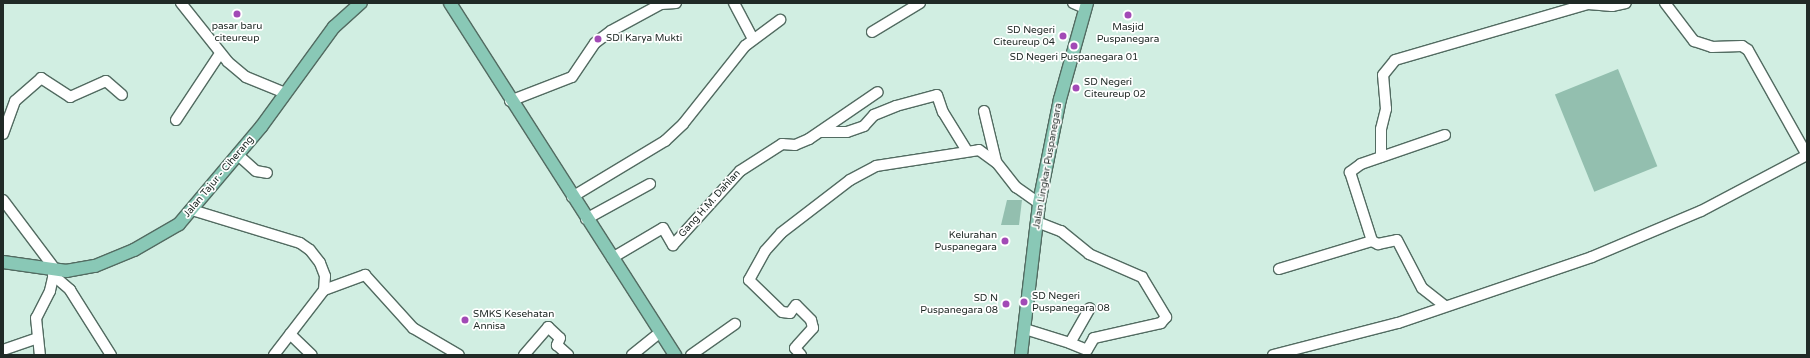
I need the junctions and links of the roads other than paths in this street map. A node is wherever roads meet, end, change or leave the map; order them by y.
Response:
1 (181, 3) edge
2 (186, 3) edge
3 (361, 3) edge
4 (450, 3) edge
5 (676, 3) edge
6 (734, 3) edge
7 (920, 3) edge
8 (1072, 3) edge
9 (1626, 3) edge
10 (1664, 3) edge
11 (1086, 6) edge
12 (780, 20) dead end
13 (872, 32) dead end
14 (753, 39) junction
15 (219, 55) junction
16 (286, 92) junction
17 (878, 92) dead end
18 (122, 95) dead end
19 (510, 101) junction
20 (984, 111) dead end
21 (176, 120) dead end
22 (820, 132) junction
23 (3, 134) edge
24 (1444, 135) dead end
25 (967, 151) junction
26 (237, 154) junction
27 (1807, 155) edge
28 (1382, 157) junction
29 (997, 163) junction
30 (267, 173) dead end
31 (650, 184) dead end
32 (572, 197) junction
33 (3, 200) edge
34 (1039, 203) junction
35 (192, 210) junction
36 (586, 219) junction
37 (1037, 222) junction
38 (1372, 241) junction
39 (612, 258) junction
40 (3, 262) edge
41 (1279, 269) dead end
42 (54, 272) junction
43 (324, 290) junction
44 (1445, 306) junction
45 (1090, 308) dead end
46 (735, 324) dead end
47 (1025, 329) junction
48 (660, 332) junction
49 (290, 334) junction
50 (37, 338) junction
51 (1070, 343) junction
52 (3, 350) edge
53 (40, 355) edge
54 (112, 355) edge
55 (274, 355) edge
56 (312, 355) edge
57 (459, 355) edge
58 (524, 355) edge
59 (568, 355) edge
60 (632, 355) edge
61 (675, 355) edge
62 (691, 355) edge
63 (801, 355) edge
64 (1021, 355) edge
65 (1272, 355) edge

1 - 15 street
2 - 16 street
3 - 16 main road, Jalan Tajur - Ciherang
4 - 19 main road
5 - 19 street
6 - 14 street
7 - 13 street
8 - 11 street
9 - 28 street
10 - 27 street
11 - 34 main road, Jalan Lingkar Puspanegara
12 - 14 street
14 - 32 street
15 - 16 street
15 - 21 street
16 - 26 main road, Jalan Tajur - Ciherang
17 - 22 street, Gang H.M. Dahlan
18 - 23 street
19 - 32 main road
20 - 29 street
22 - 25 street
22 - 39 street, Gang H.M. Dahlan
24 - 28 street
25 - 29 street
25 - 63 street
26 - 30 street
26 - 35 main road, Jalan Tajur - Ciherang
27 - 44 street
28 - 38 street
29 - 34 street
31 - 36 street
32 - 36 main road
33 - 42 street
34 - 37 main road, Jalan Lingkar Puspanegara
35 - 42 main road, Jalan Tajur - Ciherang
35 - 43 street
36 - 39 main road
37 - 47 main road, Jalan Lingkar Puspanegara
37 - 51 street
38 - 41 street
38 - 44 street
39 - 48 main road
40 - 42 main road, Jalan Tajur - Ciherang
42 - 50 street
42 - 54 street
43 - 49 street
43 - 57 street
44 - 65 street
45 - 51 street
46 - 62 street
47 - 51 street
47 - 64 main road, Jalan Lingkar Puspanegara
48 - 60 street
48 - 61 main road
49 - 55 street
49 - 56 street
50 - 52 street
50 - 53 street
58 - 59 street

